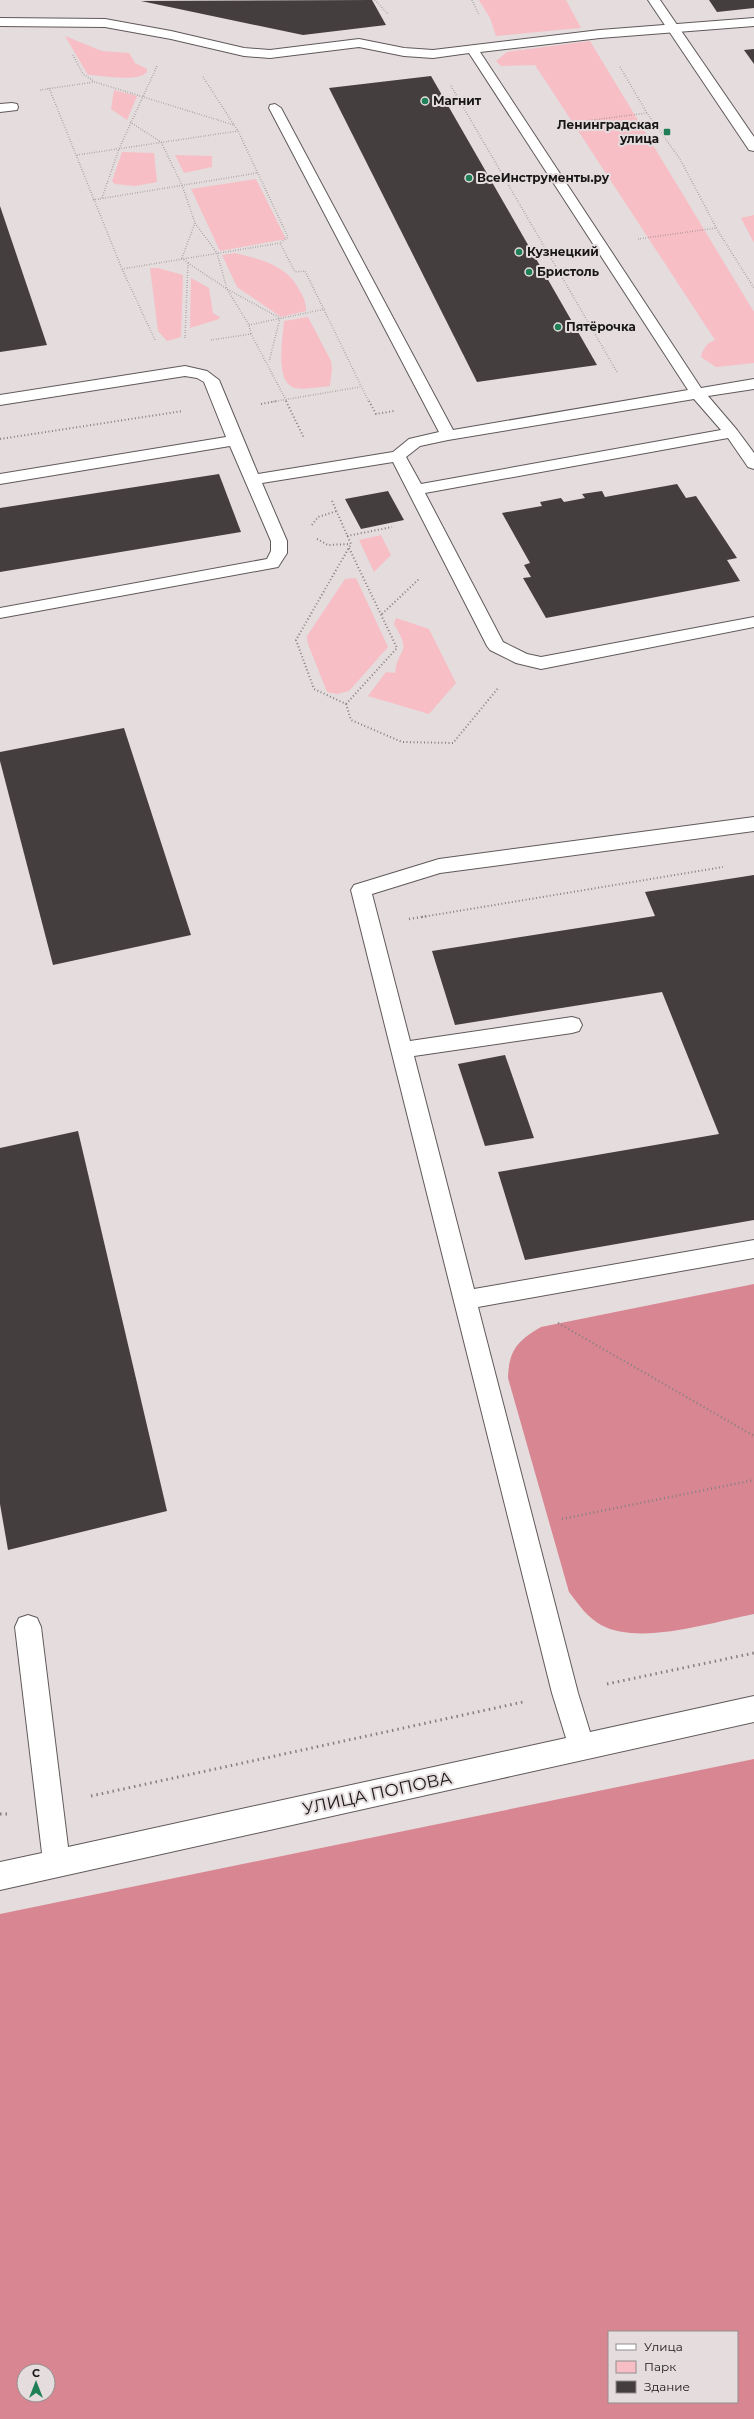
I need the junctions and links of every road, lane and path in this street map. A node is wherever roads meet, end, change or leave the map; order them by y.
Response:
1 (654, 0) edge
2 (0, 22) edge
3 (754, 22) edge
4 (674, 29) junction
5 (600, 34) junction
6 (171, 35) junction
7 (203, 42) junction
8 (472, 50) junction
9 (72, 54) dead end
10 (433, 54) junction
11 (94, 82) junction
12 (49, 88) junction
13 (35, 90) dead end
14 (143, 96) junction
15 (275, 108) dead end
16 (130, 122) junction
17 (234, 125) junction
18 (238, 131) junction
19 (161, 142) junction
20 (754, 147) edge
21 (119, 149) junction
22 (77, 155) junction
23 (257, 172) junction
24 (182, 185) junction
25 (102, 198) junction
26 (93, 200) junction
27 (195, 223) junction
28 (716, 228) junction
29 (280, 243) junction
30 (600, 245) junction
31 (217, 253) junction
32 (182, 258) junction
33 (188, 264) junction
34 (122, 269) junction
35 (754, 288) edge
36 (227, 289) junction
37 (325, 309) junction
38 (280, 318) junction
39 (249, 324) junction
40 (251, 334) junction
41 (207, 341) dead end
42 (156, 342) dead end
43 (185, 344) dead end
44 (268, 363) junction
45 (754, 384) edge
46 (360, 387) junction
47 (697, 393) junction
48 (0, 400) edge
49 (285, 400) junction
50 (635, 403) junction
51 (434, 405) junction
52 (222, 408) junction
53 (732, 433) junction
54 (448, 435) junction
55 (0, 439) edge
56 (235, 440) junction
57 (398, 456) junction
58 (754, 464) edge
59 (319, 468) junction
60 (0, 479) edge
61 (252, 480) junction
62 (416, 490) junction
63 (337, 512) junction
64 (397, 526) dead end
65 (310, 528) dead end
66 (347, 536) junction
67 (315, 538) dead end
68 (351, 544) junction
69 (349, 548) junction
70 (421, 577) dead end
71 (0, 613) edge
72 (382, 614) junction
73 (754, 622) edge
74 (522, 659) junction
75 (346, 704) junction
76 (754, 824) edge
77 (730, 866) dead end
78 (370, 926) junction
79 (572, 1025) dead end
80 (402, 1050) junction
81 (754, 1249) edge
82 (506, 1293) junction
83 (465, 1300) junction
84 (754, 1436) edge
85 (754, 1480) edge
86 (523, 1527) junction
87 (28, 1628) dead end
88 (754, 1653) edge
89 (564, 1693) junction
90 (754, 1709) edge
91 (582, 1748) junction
92 (48, 1805) junction
93 (0, 1814) edge
94 (57, 1863) junction
95 (0, 1876) edge

1 - 4 street
2 - 6 street
3 - 4 street
4 - 5 street
4 - 20 street
5 - 8 street
5 - 28 path
6 - 7 street
6 - 14 path
7 - 10 street
7 - 17 path
8 - 10 street
8 - 30 street
9 - 11 path
10 - 50 path
11 - 12 path
11 - 14 path
12 - 13 path
12 - 22 path
14 - 16 path
14 - 17 path
15 - 51 street
16 - 19 path
16 - 21 path
17 - 18 path
18 - 19 path
18 - 23 path
19 - 21 path
19 - 24 path
21 - 22 path
21 - 25 path
22 - 26 path
23 - 24 path
23 - 29 path
24 - 25 path
24 - 27 path
25 - 26 path
26 - 34 path
27 - 31 path
27 - 32 path
28 - 30 path
28 - 35 path
29 - 31 path
29 - 37 path
30 - 47 street
31 - 32 path
31 - 36 path
32 - 33 path
32 - 34 path
33 - 36 path
33 - 43 path
34 - 42 path
36 - 38 path
36 - 39 path
37 - 38 path
37 - 46 path
38 - 39 path
38 - 44 path
39 - 40 path
40 - 41 path
40 - 44 path
44 - 49 path
45 - 47 street
46 - 49 path
46 - 51 path
47 - 50 street
47 - 53 street
48 - 52 street
49 - 52 path
49 - 59 path
50 - 54 street
51 - 54 street
52 - 55 path
52 - 56 street
53 - 58 street
53 - 62 street
54 - 57 street
56 - 60 street
56 - 61 street
57 - 59 street
57 - 62 street
59 - 61 street
59 - 63 path
61 - 71 street
62 - 74 street
63 - 65 path
63 - 66 path
64 - 66 path
66 - 68 path
67 - 68 path
68 - 69 path
69 - 72 path
69 - 75 path
70 - 72 path
72 - 75 path
73 - 74 street
74 - 75 path
76 - 78 street
77 - 78 path
78 - 80 street
79 - 80 street
80 - 83 street
81 - 82 street
82 - 83 street
82 - 84 path
83 - 86 street
85 - 86 path
86 - 89 street
87 - 92 street
88 - 89 path
89 - 91 street
89 - 92 path
90 - 91 street, УЛИЦА ПОПОВА
91 - 94 street, УЛИЦА ПОПОВА
92 - 93 path
92 - 94 street
94 - 95 street, УЛИЦА ПОПОВА

